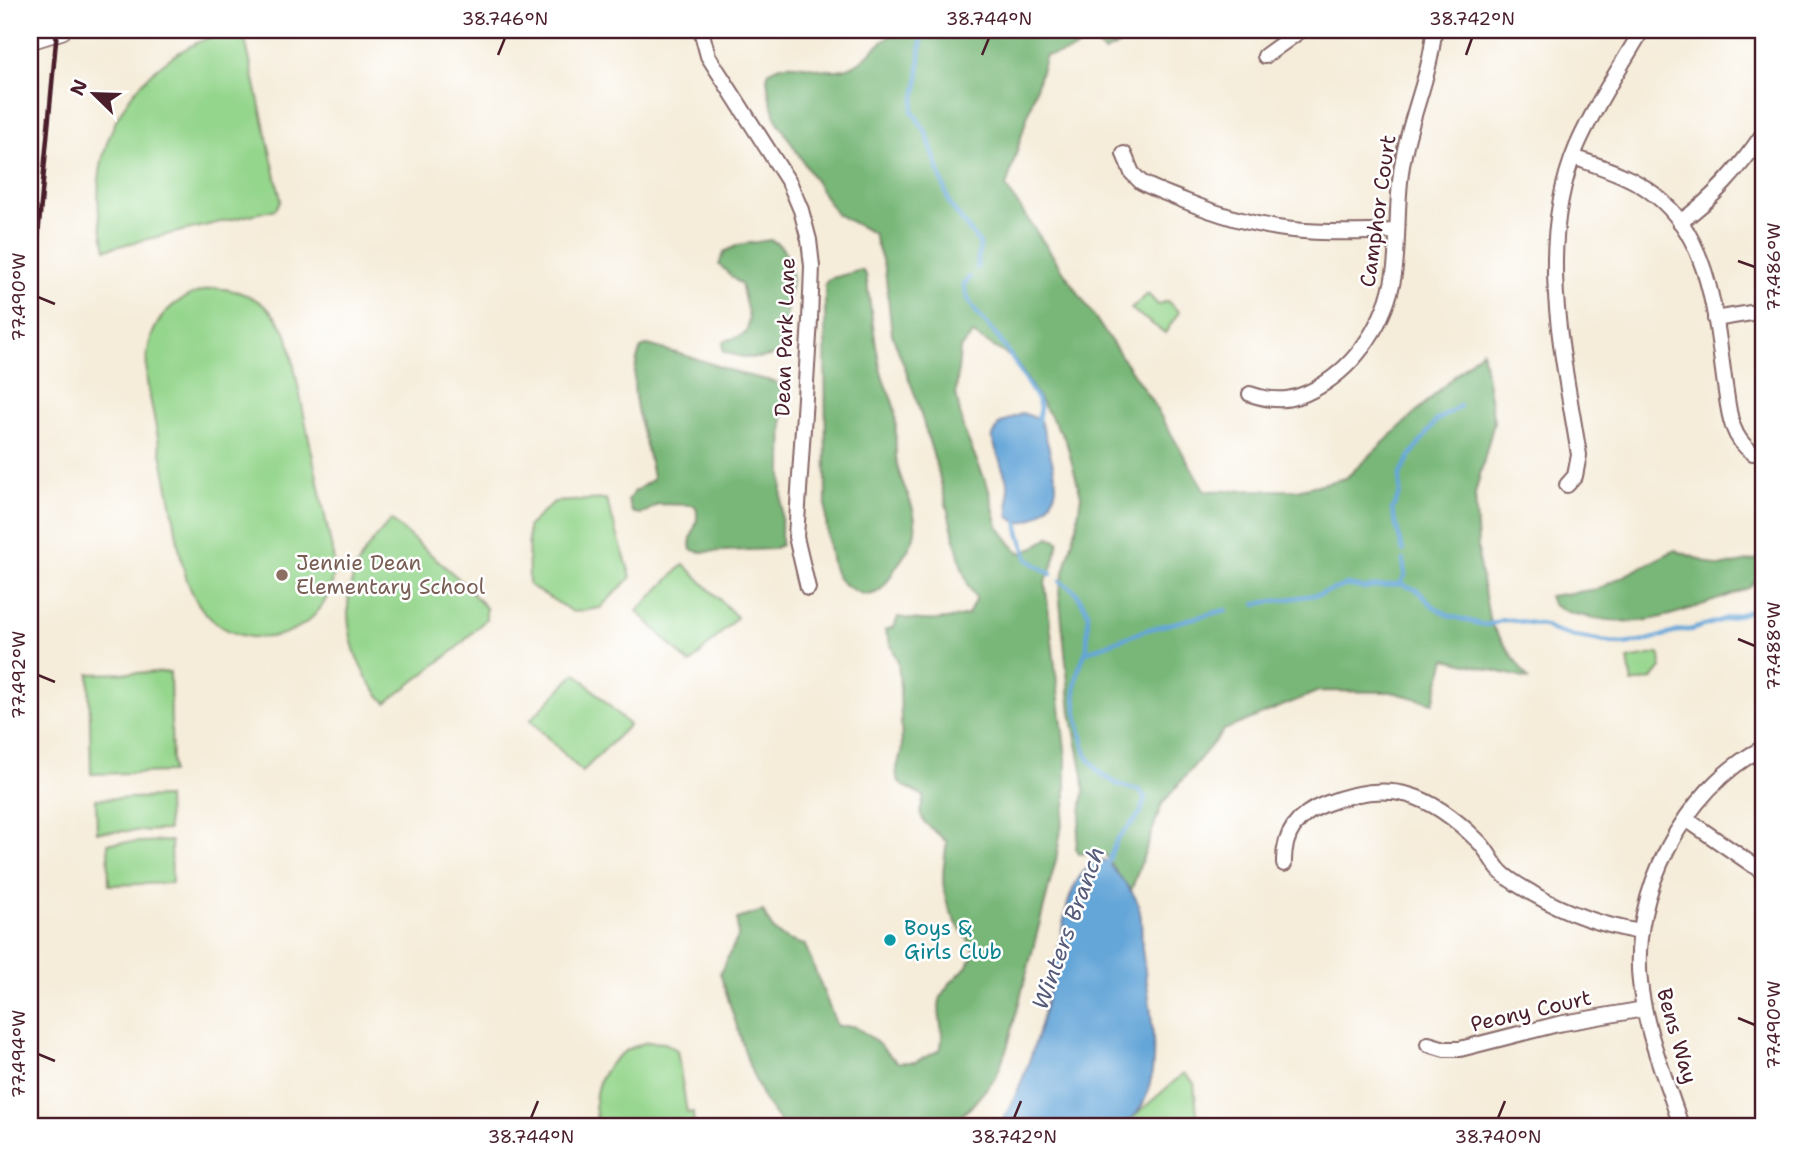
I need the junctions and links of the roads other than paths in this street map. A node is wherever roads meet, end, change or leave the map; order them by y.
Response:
1 (62, 30) edge
2 (701, 30) edge
3 (1301, 30) edge
4 (1434, 30) edge
5 (1642, 30) edge
6 (30, 40) edge
7 (1265, 56) dead end
8 (1763, 134) edge
9 (1124, 154) dead end
10 (1573, 157) junction
11 (1680, 222) junction
12 (1396, 231) junction
13 (1763, 311) edge
14 (1715, 319) junction
15 (1250, 394) dead end
16 (1754, 453) dead end
17 (1567, 485) dead end
18 (808, 588) dead end
19 (1763, 748) edge
20 (1686, 819) junction
21 (1284, 864) dead end
22 (1763, 872) edge
23 (1640, 932) junction
24 (1644, 1009) junction
25 (1428, 1044) dead end
26 (1681, 1126) edge

1 - 6 main road
2 - 18 street, Dean Park Lane
3 - 7 street
4 - 12 street, Camphor Court
5 - 10 street
8 - 11 street
9 - 12 street
10 - 11 street
10 - 17 street
11 - 14 street
12 - 15 street, Camphor Court
13 - 14 street
14 - 16 street
19 - 20 street, Bens Way
20 - 22 street
20 - 23 street, Bens Way
21 - 23 street
23 - 24 street, Bens Way
24 - 25 street, Peony Court
24 - 26 street, Bens Way

